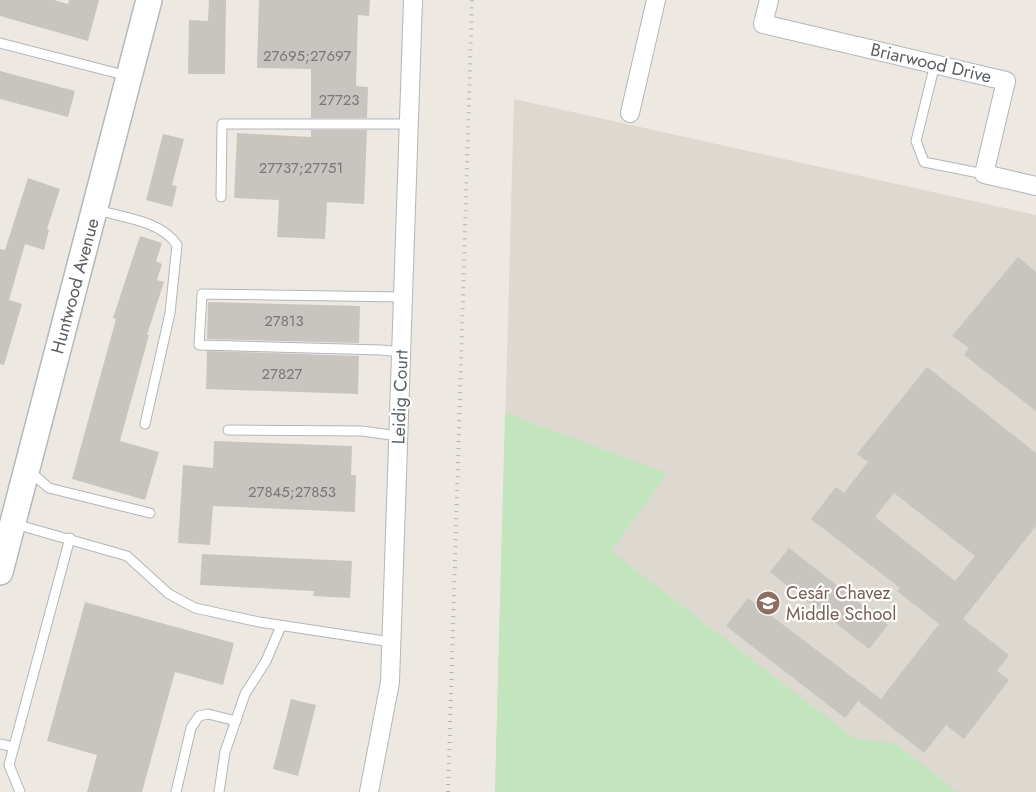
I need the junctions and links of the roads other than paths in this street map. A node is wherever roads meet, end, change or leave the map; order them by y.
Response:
1 (149, 0) edge
2 (413, 0) edge
3 (656, 0) edge
4 (769, 0) edge
5 (0, 43) edge
6 (935, 64) junction
7 (129, 77) junction
8 (630, 113) dead end
9 (409, 124) junction
10 (984, 174) junction
11 (1036, 186) edge
12 (221, 197) dead end
13 (95, 209) junction
14 (403, 297) junction
15 (401, 352) junction
16 (146, 424) dead end
17 (228, 430) dead end
18 (398, 436) junction
19 (27, 469) junction
20 (150, 513) dead end
21 (12, 515) junction
22 (70, 538) junction
23 (0, 572) edge
24 (281, 626) junction
25 (391, 642) junction
26 (236, 721) junction
27 (0, 744) edge
28 (14, 747) junction
29 (20, 792) edge
30 (176, 792) edge
31 (219, 792) edge
32 (369, 792) edge

1 - 7 street, Huntwood Avenue
2 - 9 street, Leidig Court
3 - 8 street
4 - 6 street, Briarwood Drive
5 - 7 lane
6 - 10 lane
6 - 10 street, Briarwood Drive
7 - 13 street, Huntwood Avenue
9 - 12 lane
9 - 14 street, Leidig Court
10 - 11 street
13 - 16 lane
13 - 19 street, Huntwood Avenue
14 - 15 street, Leidig Court
14 - 15 lane
15 - 18 street, Leidig Court
17 - 18 lane
18 - 25 street, Leidig Court
19 - 20 lane
19 - 21 street, Huntwood Avenue
21 - 22 lane
21 - 23 street, Huntwood Avenue
22 - 24 lane
22 - 28 lane
24 - 25 lane
24 - 26 lane
25 - 32 street, Leidig Court
26 - 30 lane
26 - 31 lane
27 - 28 lane
28 - 29 lane

